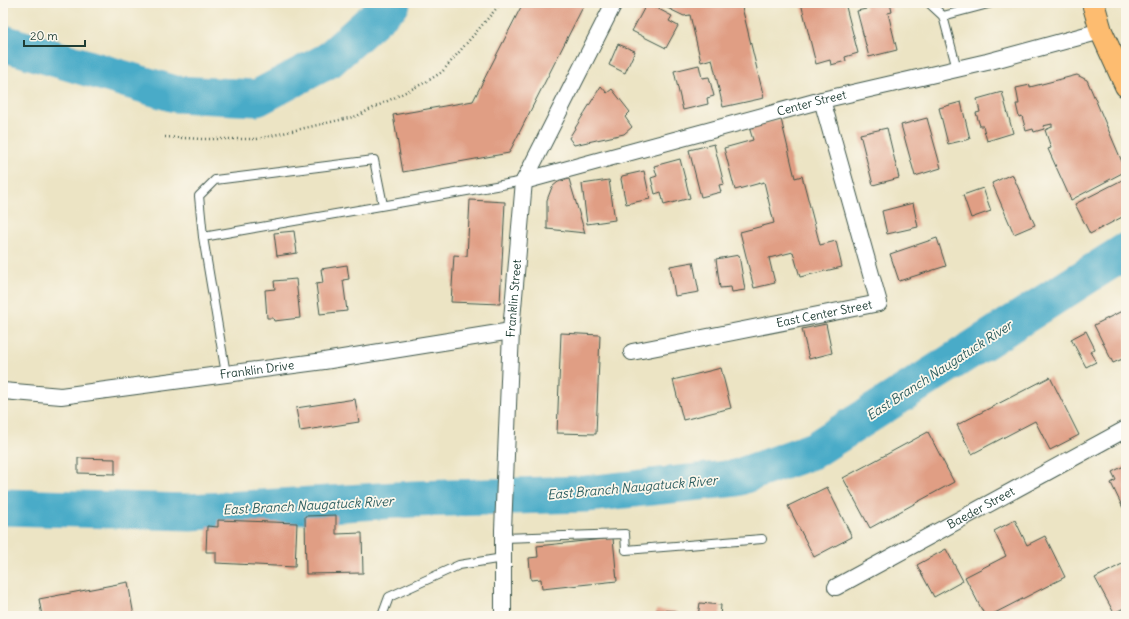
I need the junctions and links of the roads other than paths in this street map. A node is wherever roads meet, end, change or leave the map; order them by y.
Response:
1 (614, 3) edge
2 (929, 3) edge
3 (992, 3) edge
4 (1096, 4) edge
5 (943, 16) junction
6 (1101, 31) junction
7 (957, 69) junction
8 (1126, 86) edge
9 (822, 100) junction
10 (524, 181) junction
11 (383, 205) junction
12 (203, 237) junction
13 (511, 331) junction
14 (632, 352) dead end
15 (226, 374) junction
16 (3, 391) edge
17 (1126, 429) edge
18 (503, 534) junction
19 (762, 539) dead end
20 (503, 558) junction
21 (836, 587) dead end
22 (382, 616) edge
23 (503, 616) edge

1 - 10 street, Franklin Street
2 - 5 lane
3 - 5 lane
4 - 6 highway
5 - 7 lane
6 - 7 street, Center Street
6 - 8 highway
7 - 9 street, Center Street
9 - 10 street, Center Street
9 - 14 street, East Center Street
10 - 11 lane
10 - 13 street, Franklin Street
11 - 12 lane
11 - 12 lane
12 - 15 lane
13 - 15 street, Franklin Drive
13 - 18 street, Franklin Street
15 - 16 street, Franklin Drive
17 - 21 street, Baeder Street
18 - 19 lane
18 - 20 street, Franklin Street
20 - 22 lane
20 - 23 street, Franklin Street

